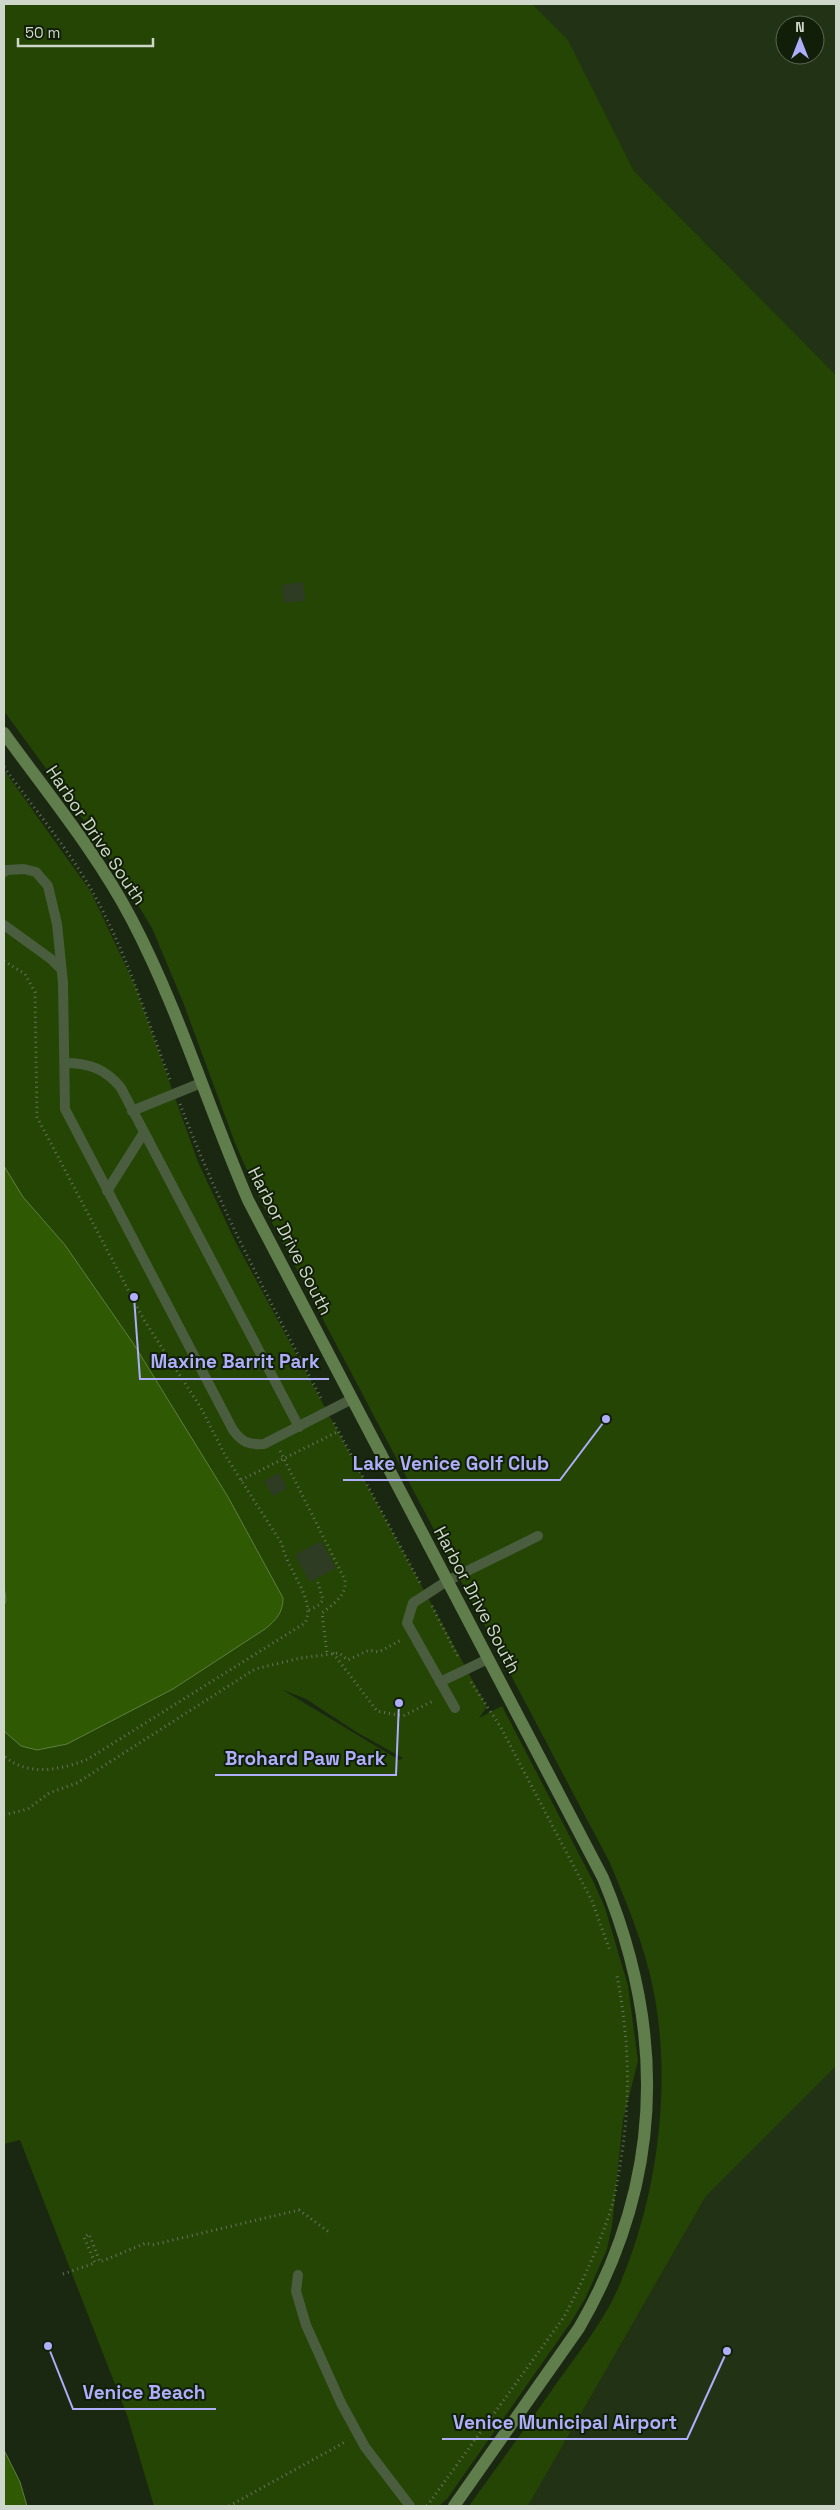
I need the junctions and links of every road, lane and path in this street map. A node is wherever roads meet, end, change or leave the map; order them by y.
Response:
1 (4, 733) edge
2 (4, 872) edge
3 (4, 926) edge
4 (4, 960) edge
5 (61, 969) junction
6 (65, 1063) junction
7 (201, 1083) junction
8 (132, 1111) junction
9 (143, 1134) junction
10 (107, 1191) junction
11 (352, 1399) junction
12 (299, 1427) junction
13 (274, 1439) junction
14 (284, 1459) junction
15 (241, 1480) junction
16 (538, 1536) dead end
17 (317, 1579) dead end
18 (447, 1581) junction
19 (426, 1594) junction
20 (309, 1611) junction
21 (414, 1634) junction
22 (327, 1653) junction
23 (333, 1653) junction
24 (488, 1659) junction
25 (464, 1670) junction
26 (440, 1682) junction
27 (447, 1694) junction
28 (455, 1708) dead end
29 (4, 1756) edge
30 (4, 1815) edge
31 (612, 1956) dead end
32 (616, 1972) dead end
33 (330, 2232) dead end
34 (64, 2274) dead end
35 (298, 2275) dead end
36 (359, 2435) junction
37 (229, 2506) edge
38 (410, 2506) edge
39 (427, 2506) edge
40 (454, 2506) edge

1 - 7 street, Harbor Drive South
2 - 5 lane
3 - 5 lane
4 - 15 path
5 - 6 lane
6 - 8 lane
6 - 10 lane
7 - 8 lane
7 - 11 street, Harbor Drive South
8 - 9 lane
9 - 10 lane
9 - 12 lane
10 - 13 lane
11 - 12 lane
11 - 18 street, Harbor Drive South
12 - 13 lane
13 - 14 path
14 - 15 path
14 - 19 path
14 - 22 path
15 - 20 path
16 - 18 lane
17 - 20 path
18 - 19 lane
18 - 24 street, Harbor Drive South
19 - 21 lane
19 - 25 path
20 - 29 path
21 - 23 path
21 - 26 lane
22 - 23 path
22 - 30 path
23 - 27 path
24 - 25 lane
24 - 40 street, Harbor Drive South
25 - 26 lane
25 - 31 path
26 - 27 lane
27 - 28 lane
32 - 39 path
33 - 34 path
35 - 36 lane
36 - 37 path
36 - 38 lane

